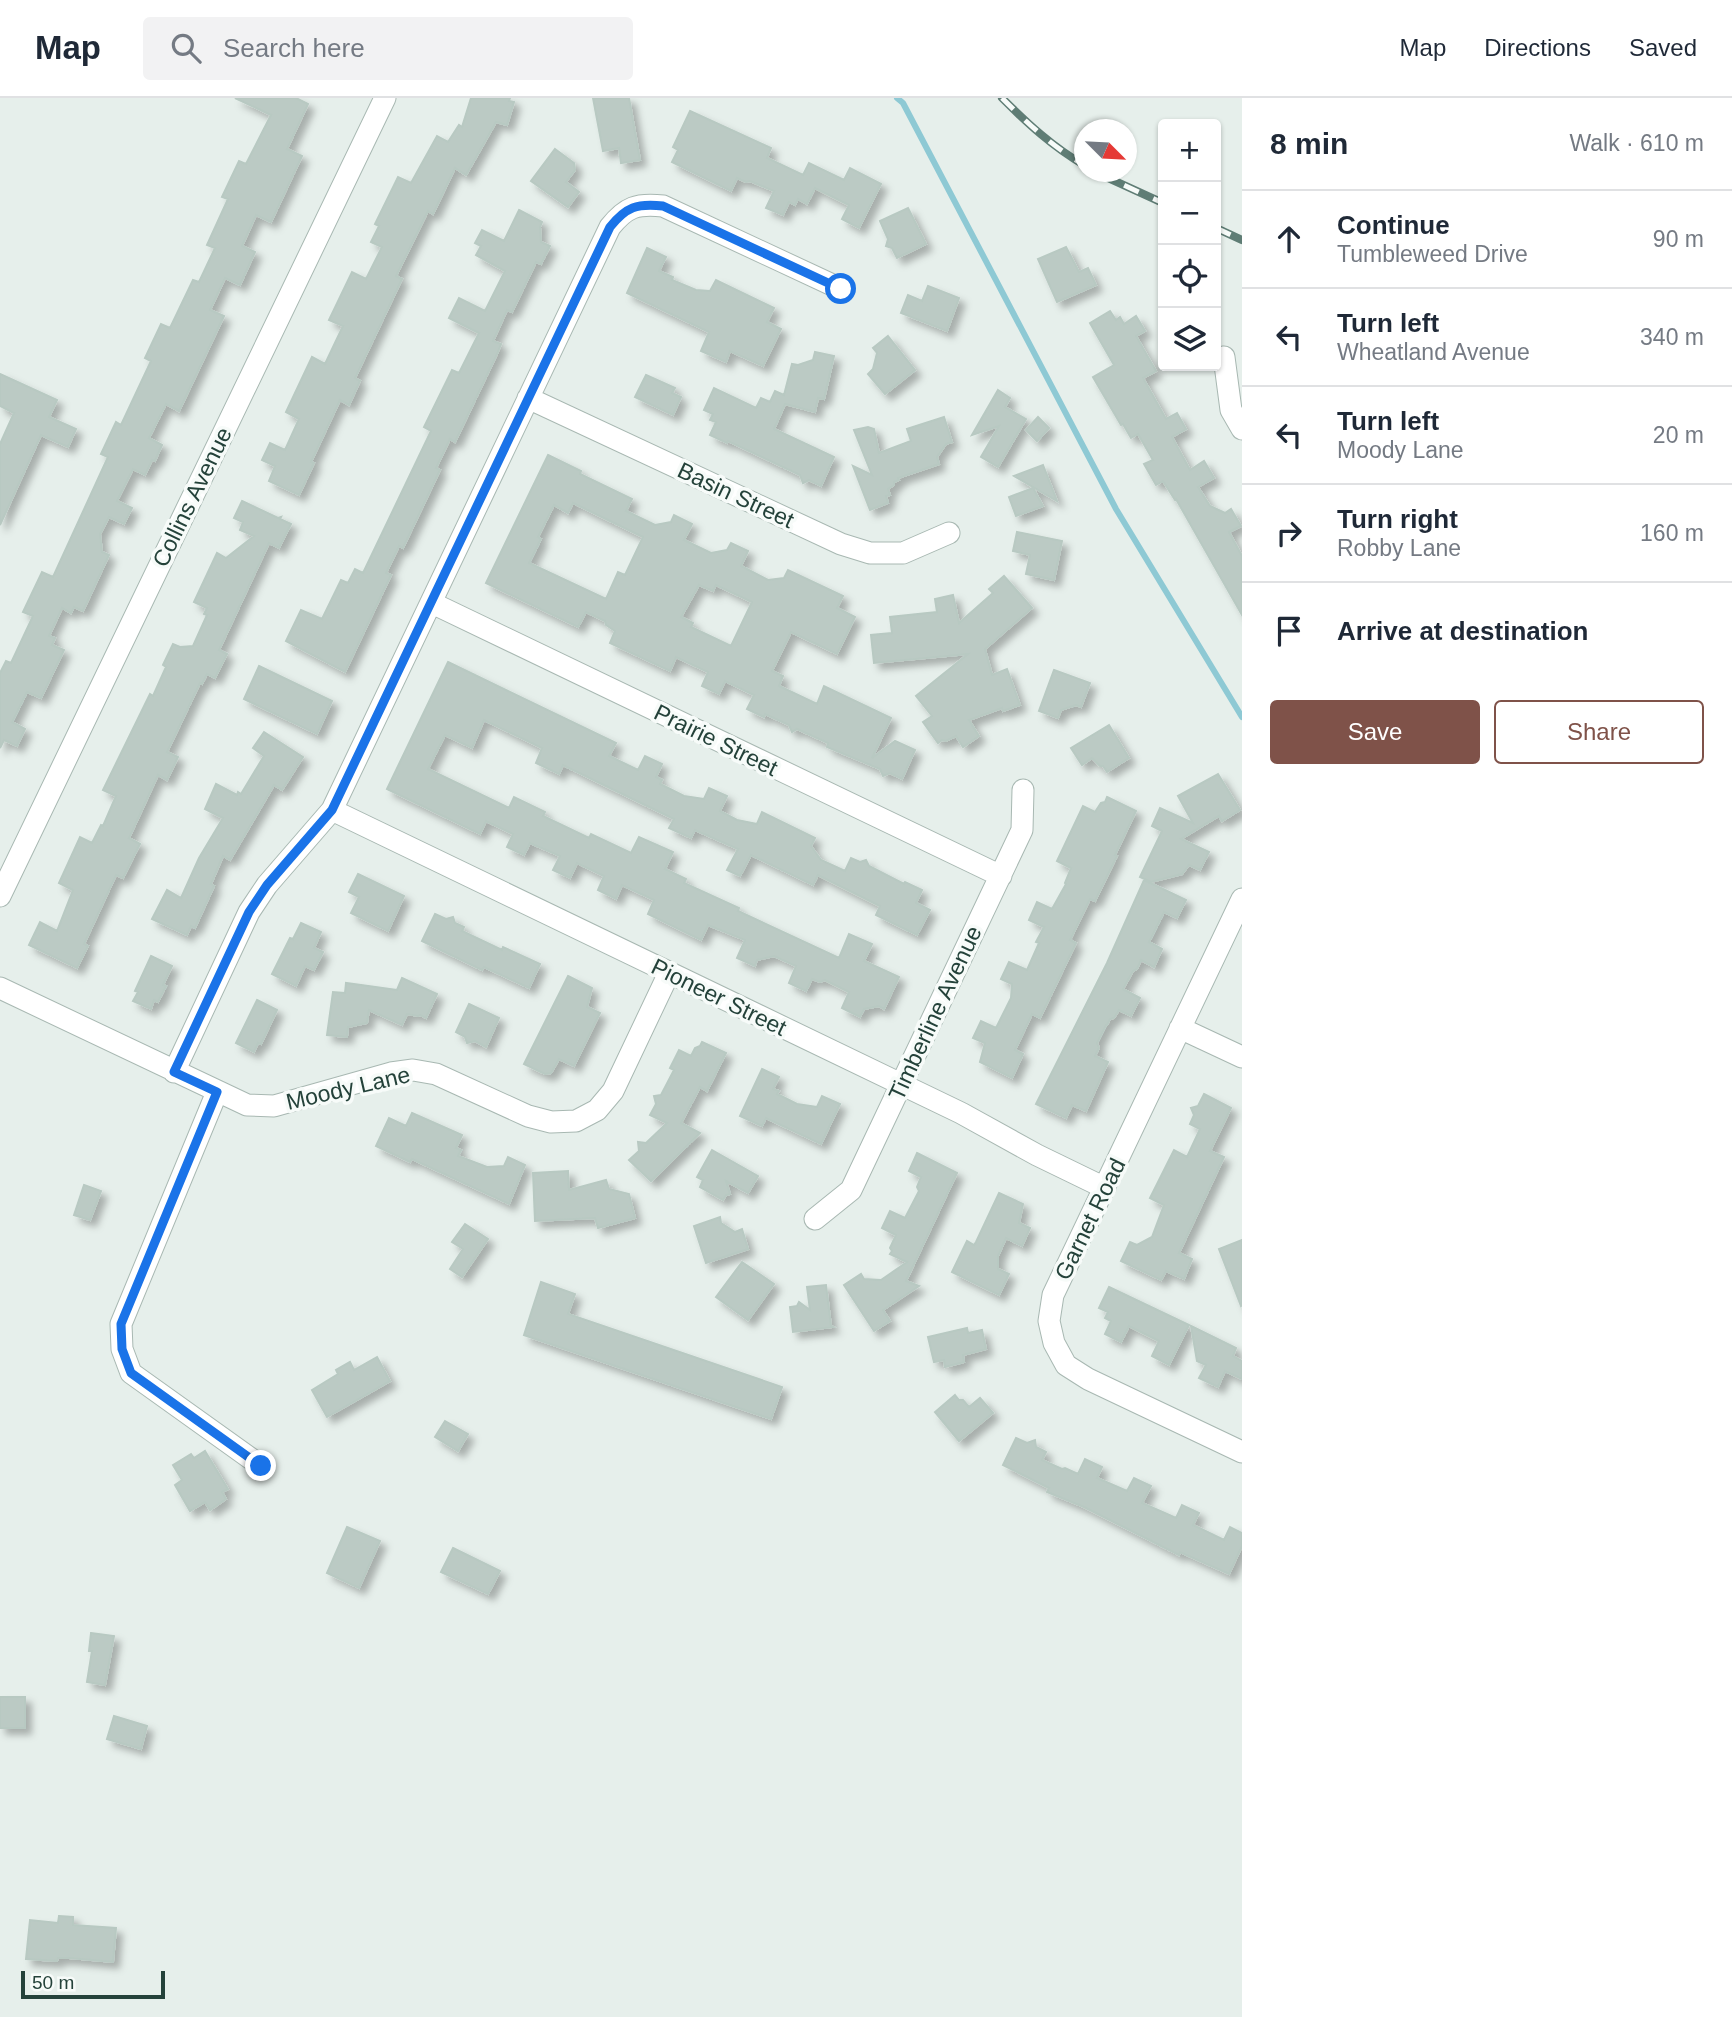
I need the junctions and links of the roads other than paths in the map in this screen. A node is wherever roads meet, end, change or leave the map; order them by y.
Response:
1 (385, 98) edge
2 (841, 289) dead end
3 (1224, 357) dead end
4 (528, 398) junction
5 (1242, 429) edge
6 (949, 533) dead end
7 (432, 603) junction
8 (1023, 790) dead end
9 (332, 810) junction
10 (1001, 876) junction
11 (0, 896) edge
12 (1242, 899) edge
13 (669, 973) junction
14 (0, 988) edge
15 (1181, 1028) junction
16 (1242, 1057) edge
17 (174, 1072) junction
18 (901, 1085) junction
19 (217, 1092) junction
20 (1105, 1188) junction
21 (815, 1219) dead end
22 (1242, 1452) edge
23 (261, 1466) dead end

1 - 11 street, Collins Avenue
2 - 4 street
3 - 5 street
4 - 6 street, Basin Street
4 - 7 street
7 - 9 street
7 - 10 street, Prairie Street
8 - 10 street, Timberline Avenue
9 - 13 street, Pioneer Street
9 - 17 street
10 - 18 street, Timberline Avenue
12 - 15 street, Garnet Road
13 - 18 street, Pioneer Street
13 - 19 street, Moody Lane
14 - 17 street, Moody Lane
15 - 16 street
15 - 20 street, Garnet Road
17 - 19 street, Moody Lane
18 - 20 street, Pioneer Street
18 - 21 street, Timberline Avenue
19 - 23 street
20 - 22 street, Garnet Road

